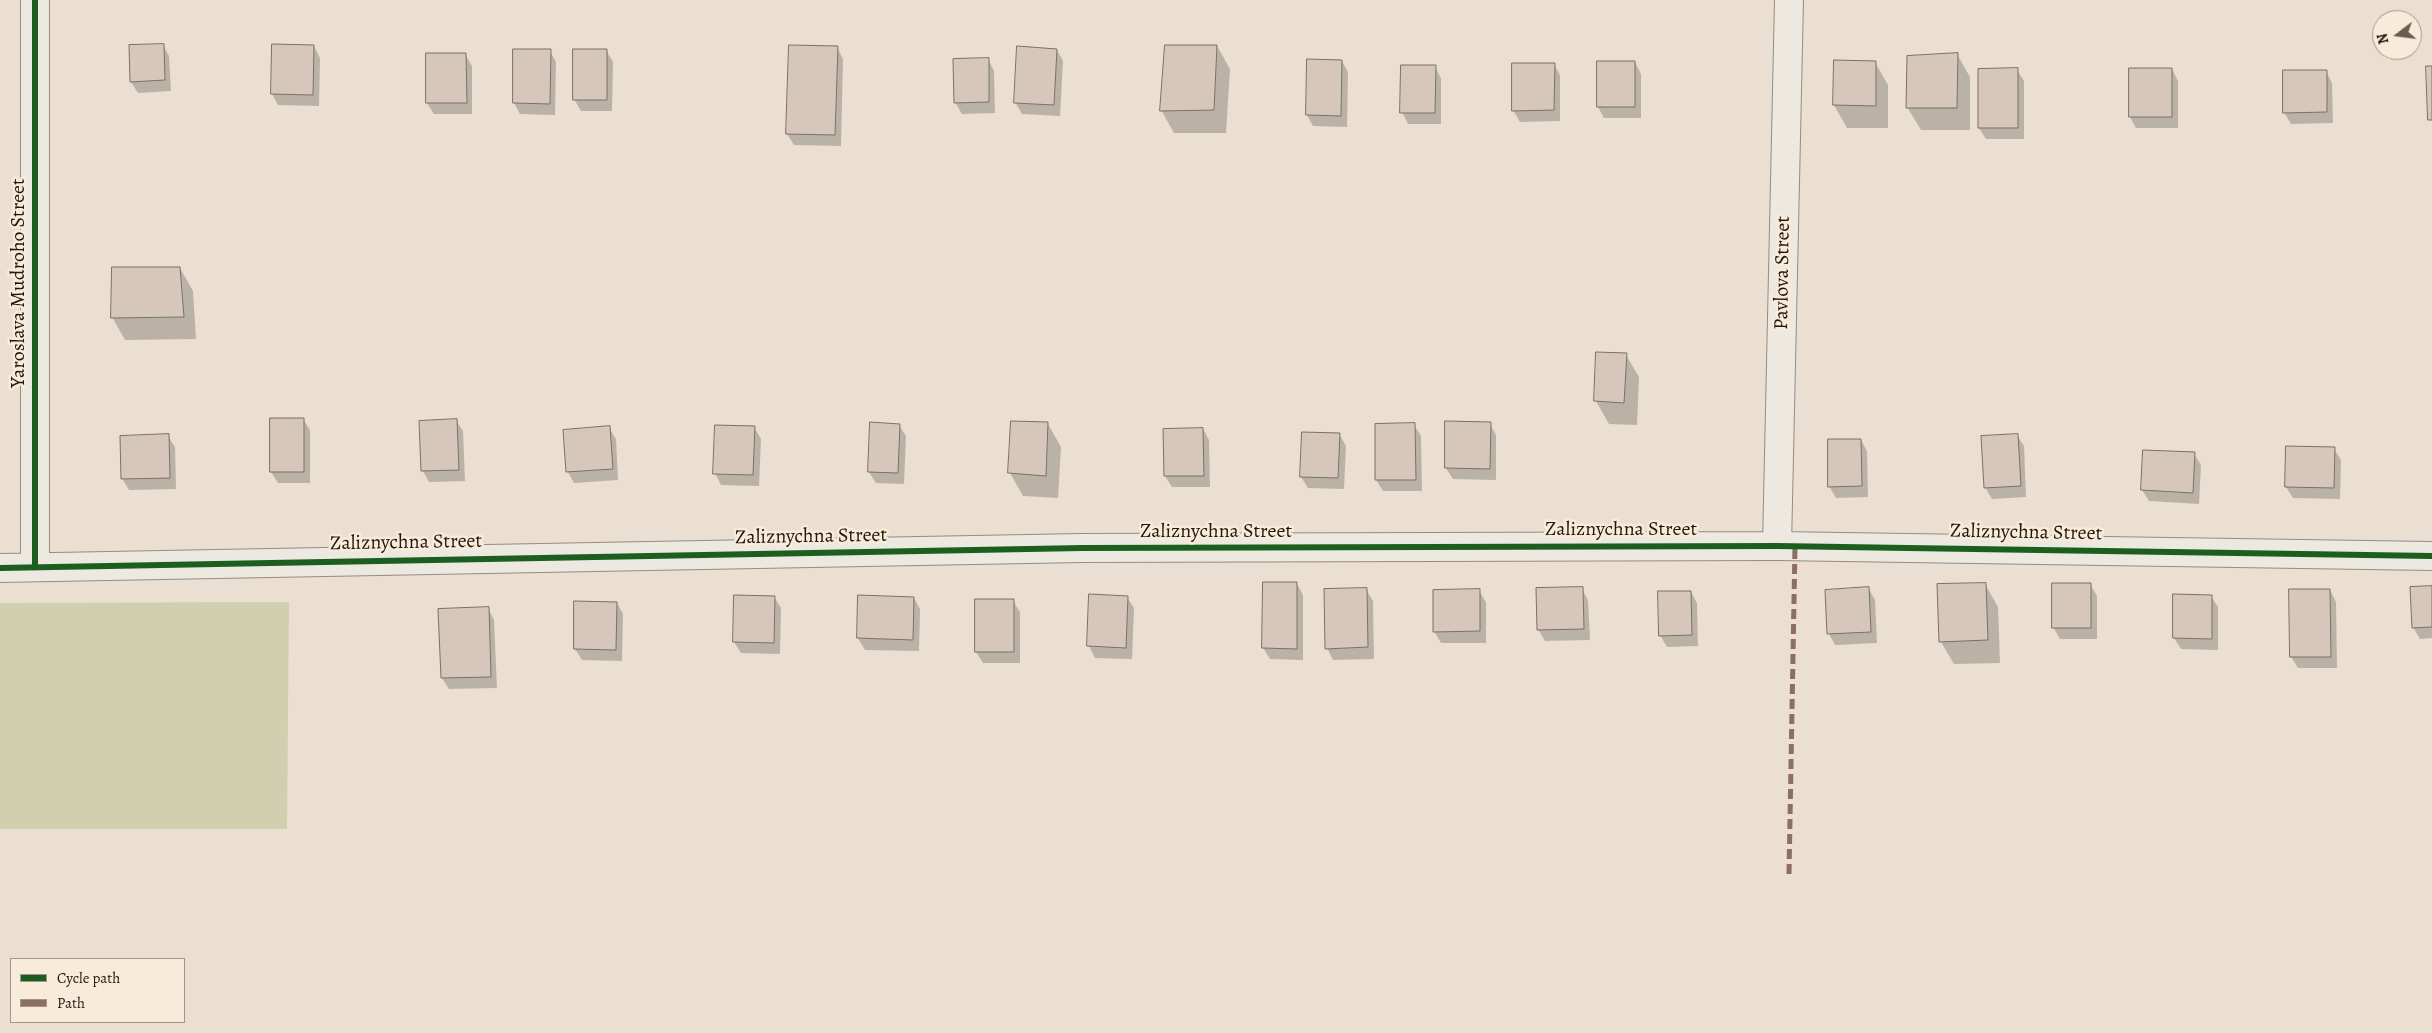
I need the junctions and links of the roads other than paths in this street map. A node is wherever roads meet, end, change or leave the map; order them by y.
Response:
1 (35, 0) edge
2 (1789, 0) edge
3 (1777, 546) junction
4 (2432, 556) edge
5 (34, 566) junction
6 (0, 568) edge

1 - 5 street, Yaroslava Mudroho Street
2 - 3 street, Pavlova Street
3 - 4 street, Zaliznychna Street
3 - 5 street, Zaliznychna Street
5 - 6 street, Zaliznychna Street

